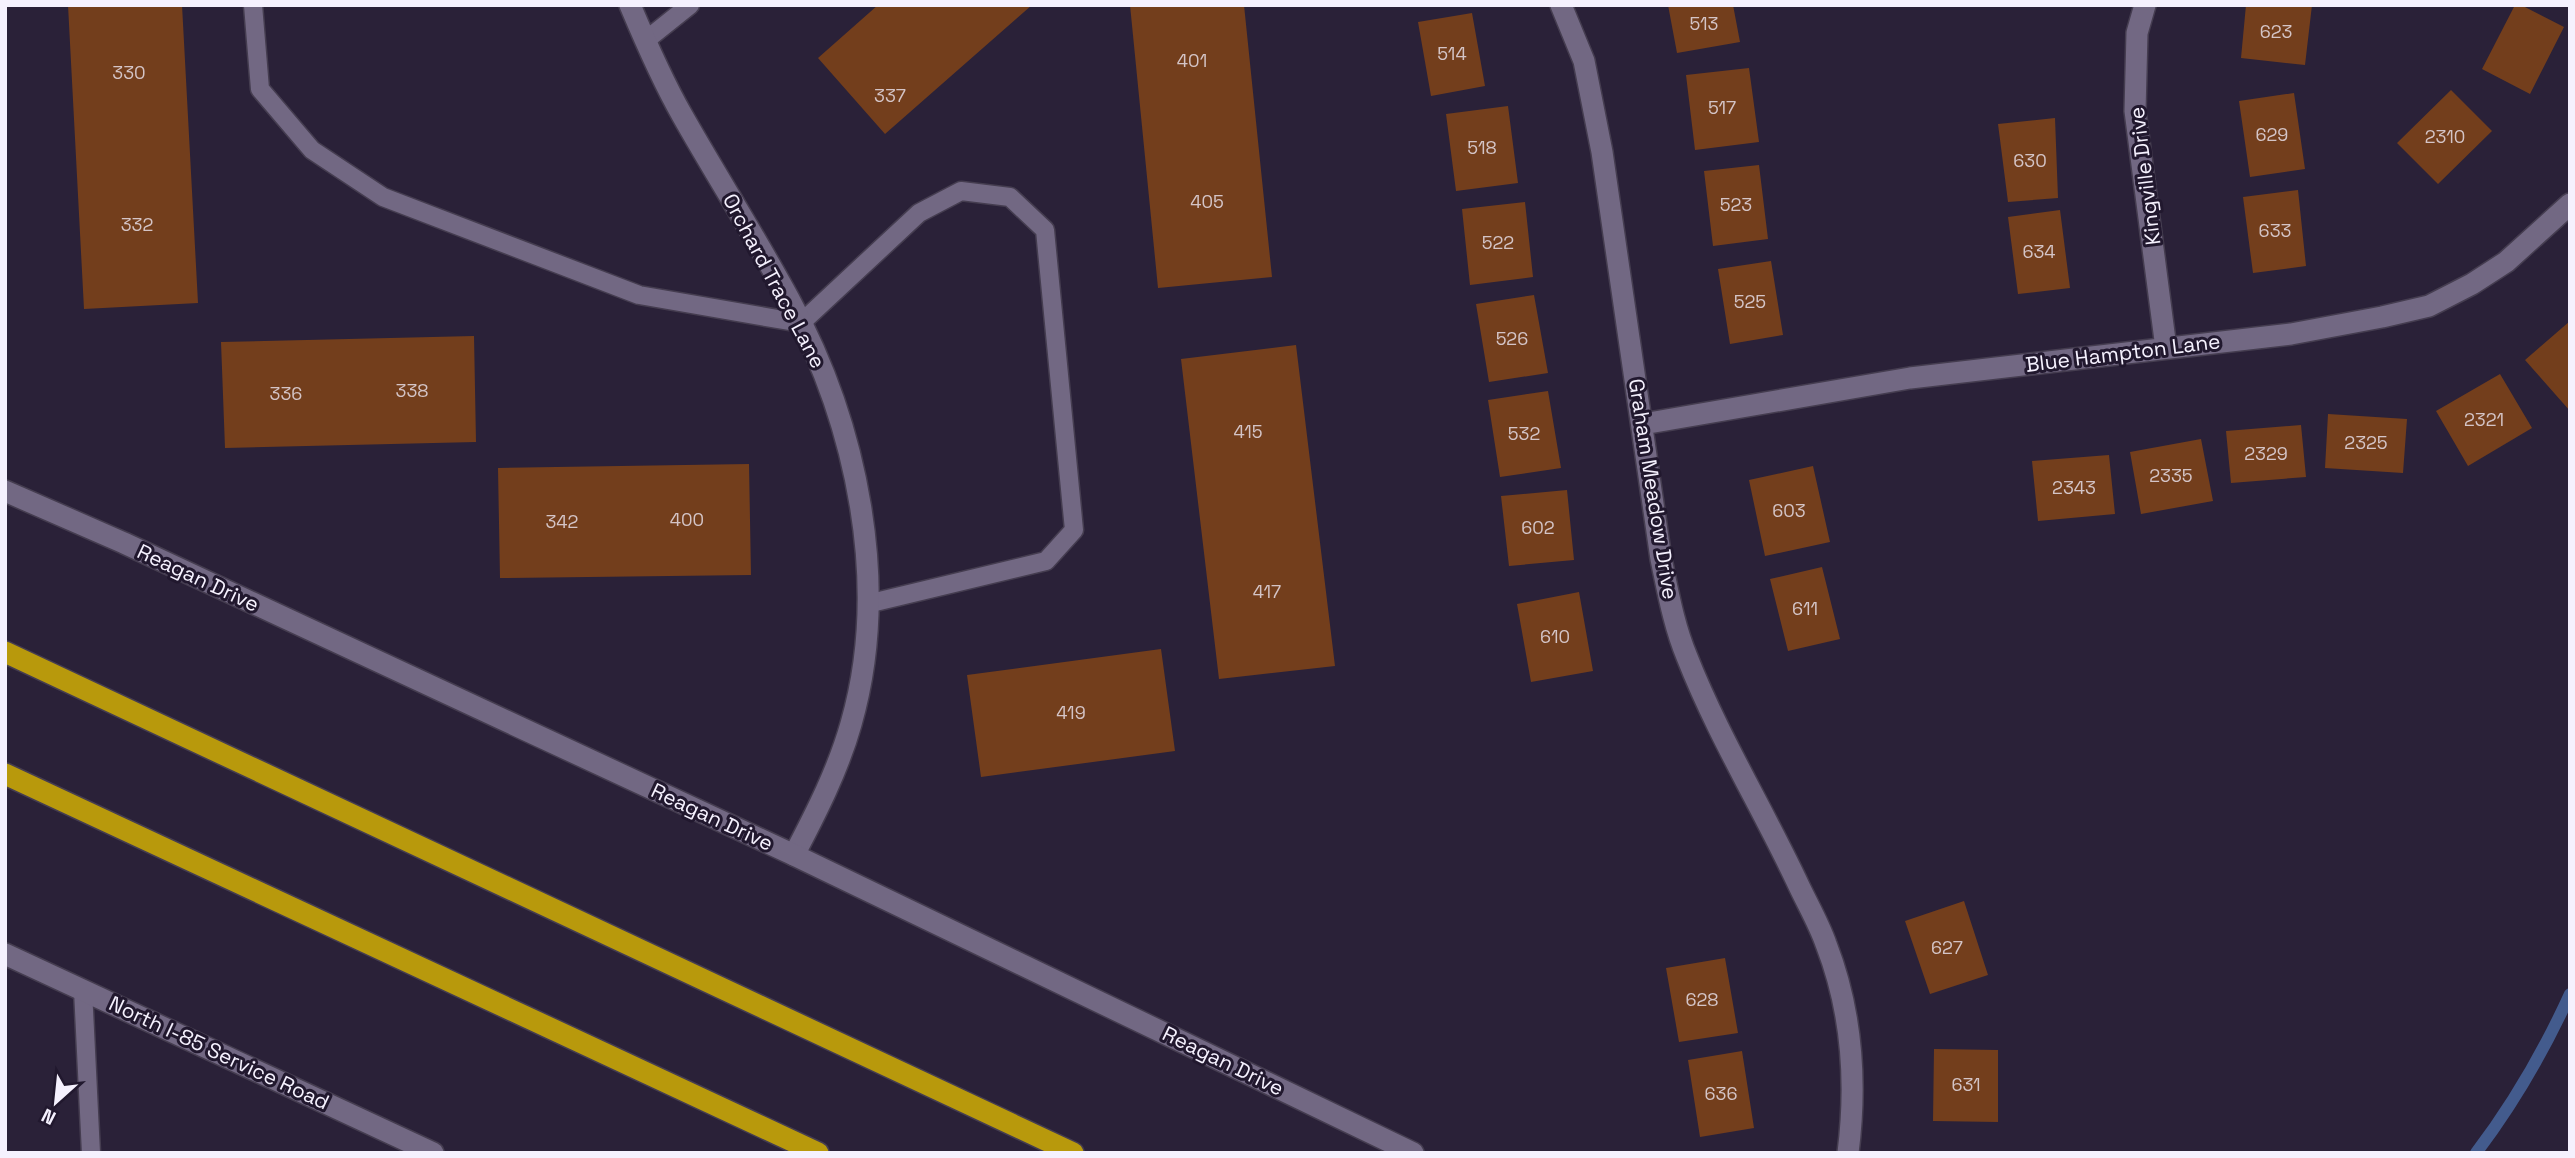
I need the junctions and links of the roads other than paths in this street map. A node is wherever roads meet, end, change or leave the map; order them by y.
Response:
1 (253, 5) edge
2 (630, 5) edge
3 (690, 5) edge
4 (1561, 5) edge
5 (2145, 5) edge
6 (645, 41) junction
7 (2570, 204) edge
8 (801, 323) junction
9 (2166, 348) junction
10 (1643, 424) junction
11 (5, 491) edge
12 (867, 604) junction
13 (5, 652) edge
14 (5, 774) edge
15 (794, 855) junction
16 (5, 954) edge
17 (83, 990) junction
18 (91, 1153) edge
19 (433, 1153) edge
20 (818, 1153) edge
21 (1073, 1153) edge
22 (1413, 1153) edge
23 (1848, 1153) edge

1 - 8 lane
2 - 6 street, Orchard Trace Lane
3 - 6 lane
4 - 10 street, Graham Meadow Drive
5 - 9 street, Kingville Drive
6 - 8 street, Orchard Trace Lane
7 - 9 street, Blue Hampton Lane
8 - 12 street, Orchard Trace Lane
8 - 12 lane
9 - 10 street, Blue Hampton Lane
10 - 23 street, Graham Meadow Drive
11 - 15 street, Reagan Drive
12 - 15 street, Orchard Trace Lane
13 - 21 highway
14 - 20 highway
15 - 22 street, Reagan Drive
16 - 17 street, North I-85 Service Road
17 - 18 lane
17 - 19 street, North I-85 Service Road

